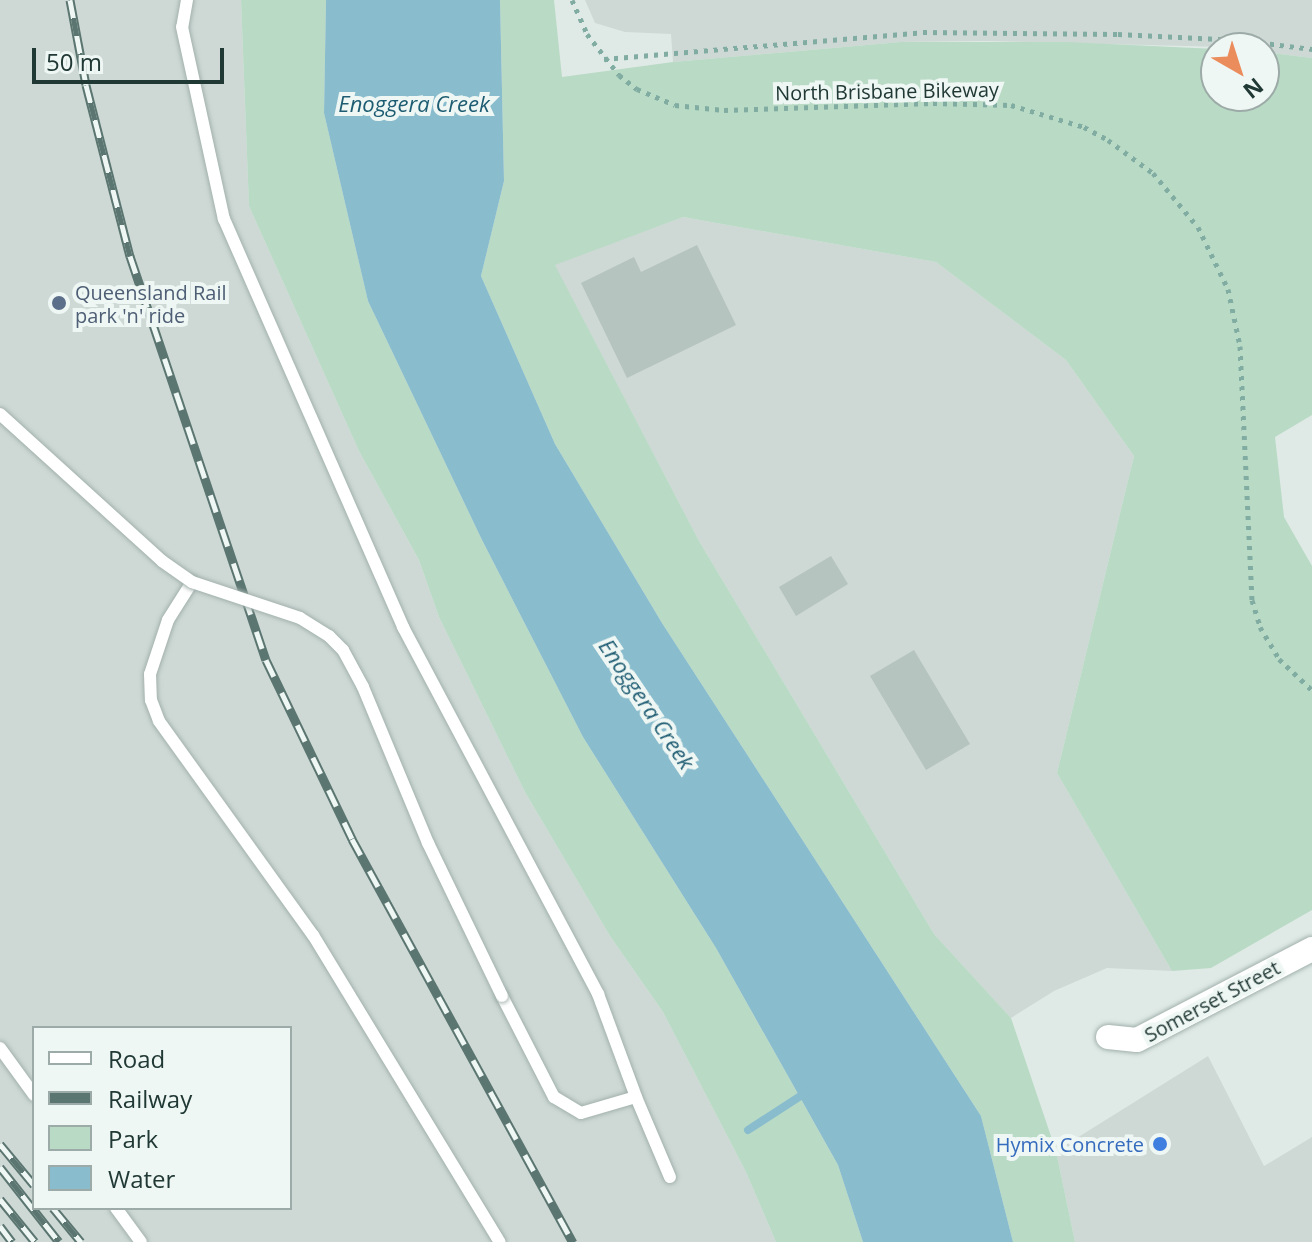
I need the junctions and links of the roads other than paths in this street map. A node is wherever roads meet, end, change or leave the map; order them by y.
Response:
1 (187, 0) edge
2 (0, 414) edge
3 (192, 582) junction
4 (1312, 949) edge
5 (1108, 1037) dead end
6 (0, 1048) edge
7 (32, 1092) edge
8 (636, 1097) junction
9 (670, 1177) dead end
10 (117, 1210) edge
11 (141, 1242) edge
12 (500, 1242) edge

1 - 8 lane
2 - 3 lane, bridge
3 - 8 lane, bridge
3 - 12 lane
4 - 5 street, Somerset Street
6 - 7 lane
8 - 9 lane
10 - 11 lane

